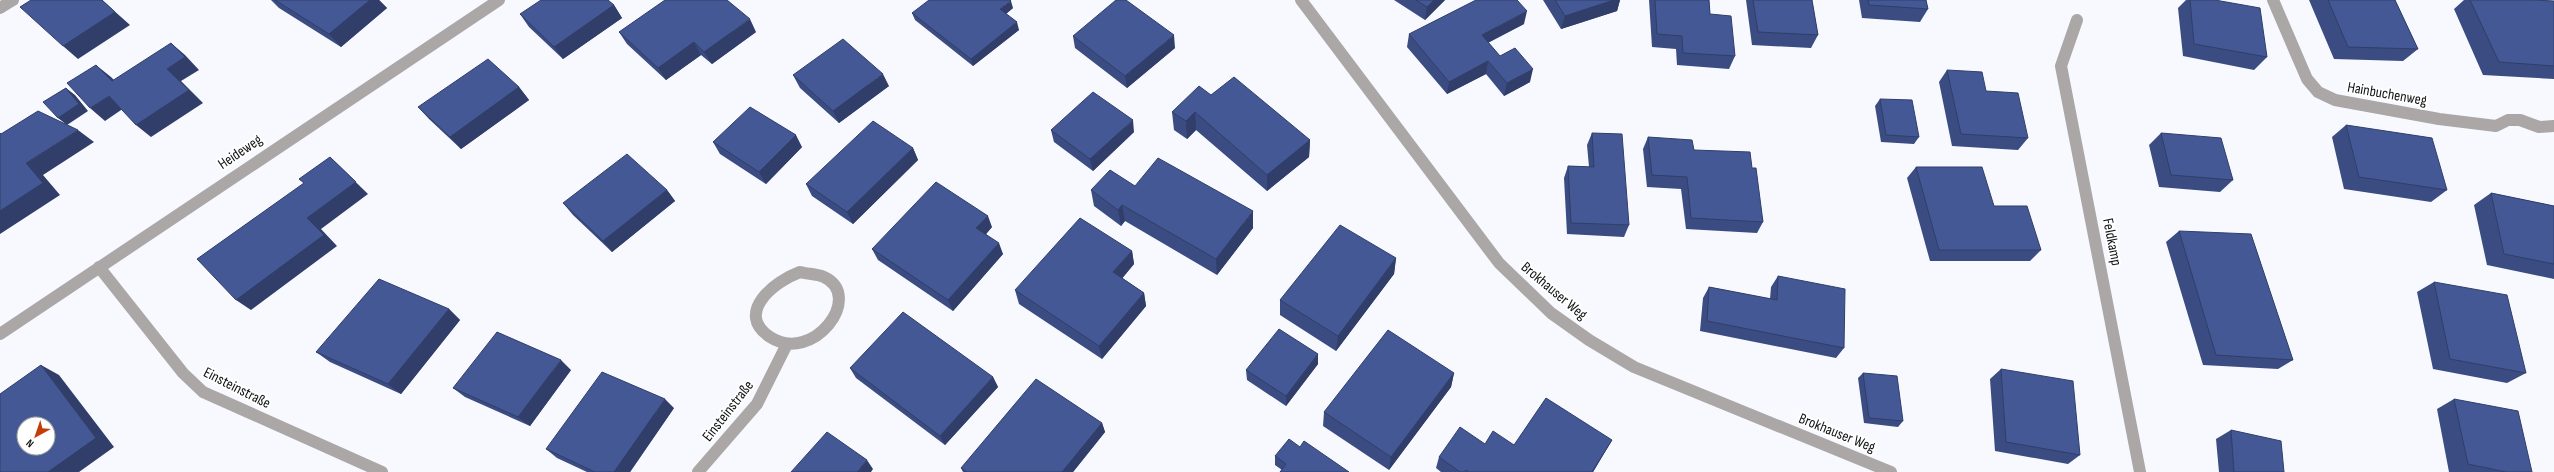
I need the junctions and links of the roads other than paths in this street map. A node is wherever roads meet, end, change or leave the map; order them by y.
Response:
1 (13, 0) edge
2 (499, 0) edge
3 (1301, 0) edge
4 (2273, 0) edge
5 (0, 8) edge
6 (2077, 20) dead end
7 (2554, 126) edge
8 (99, 267) junction
9 (0, 334) edge
10 (787, 344) junction
11 (382, 472) edge
12 (698, 472) edge
13 (1891, 472) edge
14 (2140, 472) edge

1 - 5 street
2 - 8 street, Heideweg
3 - 13 street, Brokhauser Weg
4 - 7 street, Hainbuchenweg
6 - 14 street, Feldkamp
8 - 9 street, Heideweg
8 - 11 street, Einsteinstraße
10 - 10 street
10 - 12 street, Einsteinstraße

